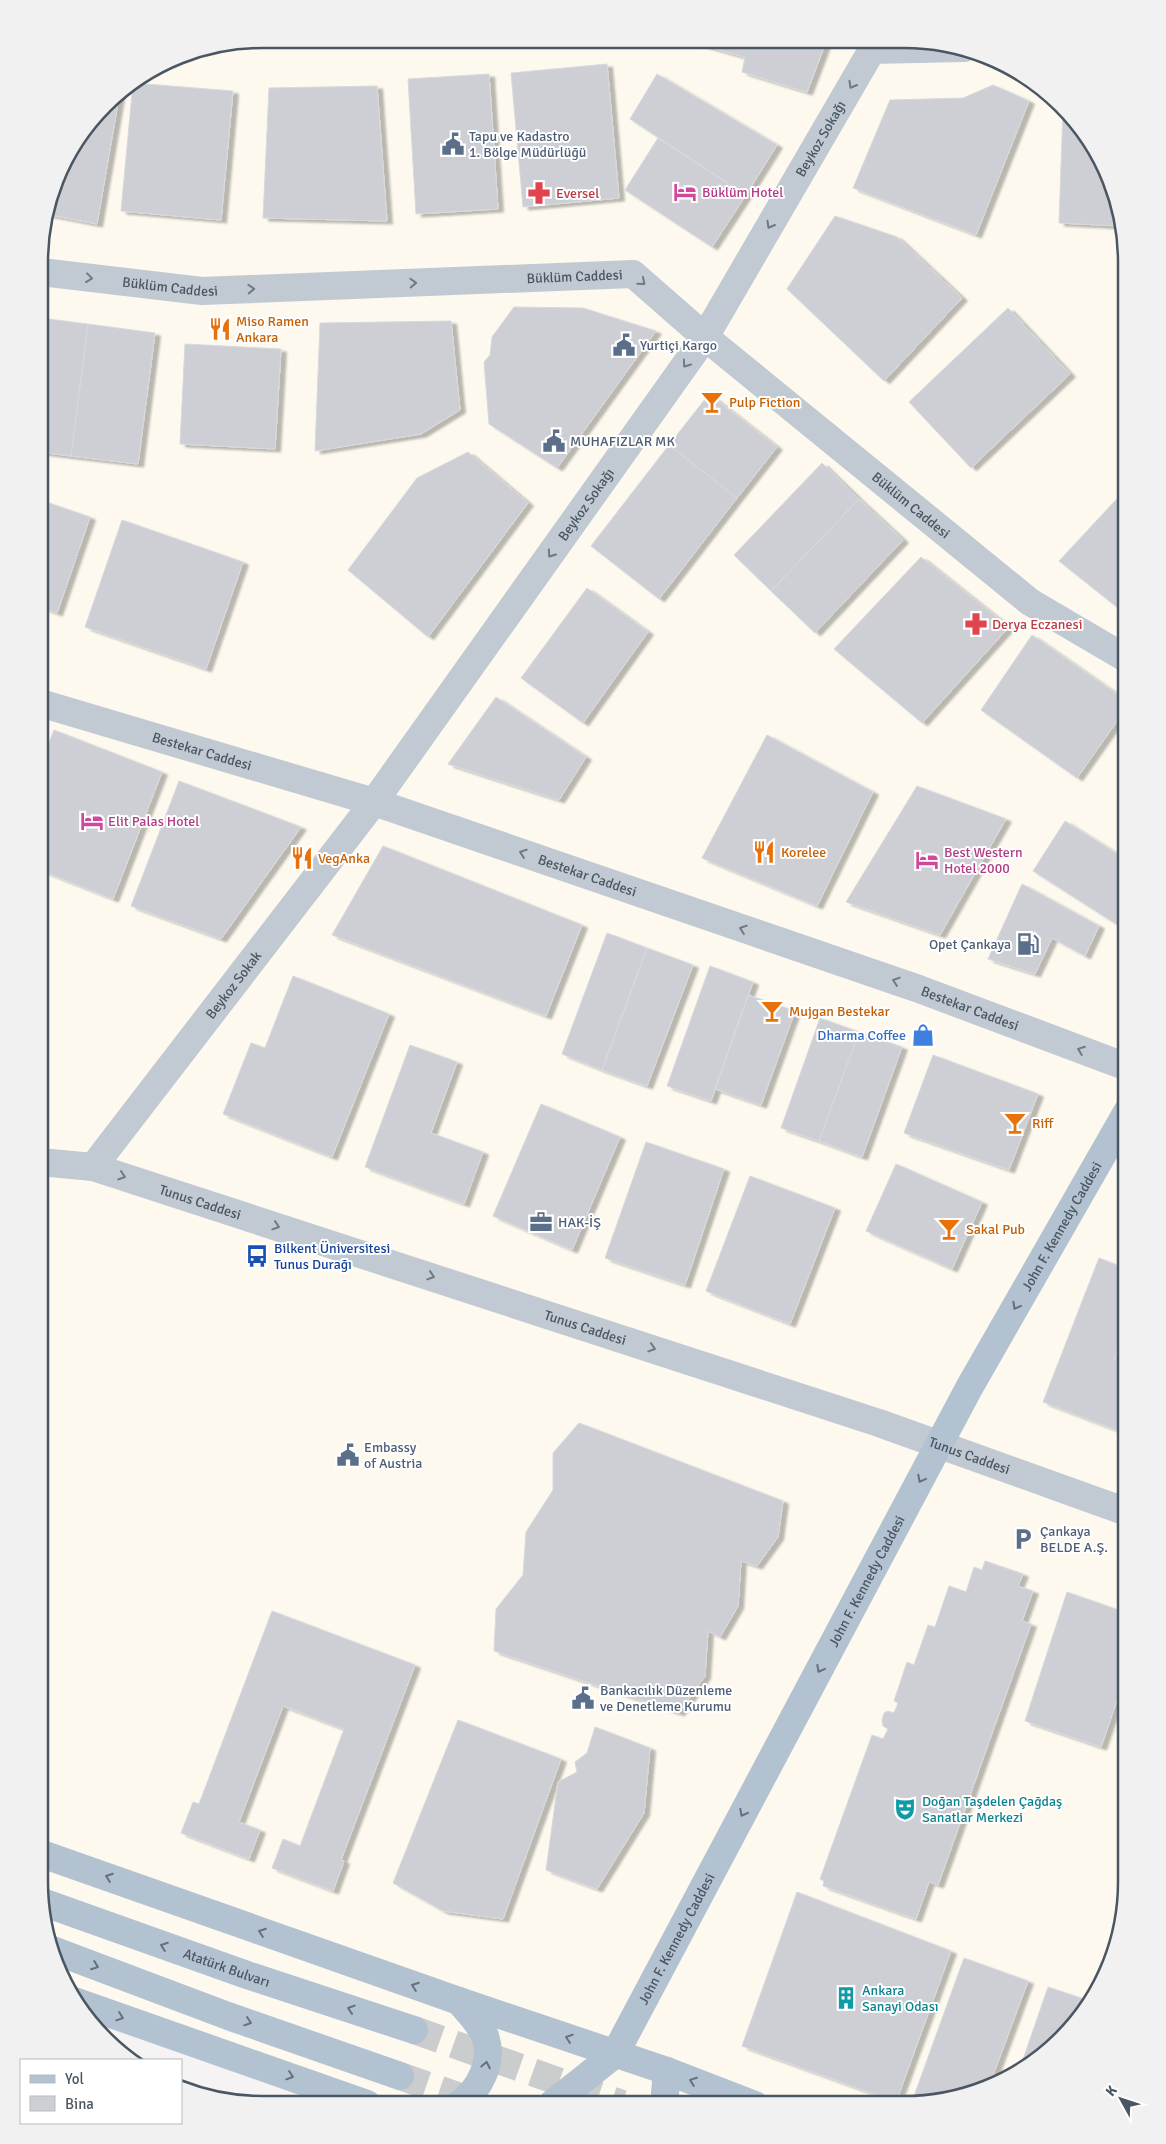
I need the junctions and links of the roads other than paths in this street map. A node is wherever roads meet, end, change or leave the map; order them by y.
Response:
1 (873, 48) edge
2 (48, 273) edge
3 (705, 337) junction
4 (1118, 654) edge
5 (48, 705) edge
6 (374, 802) junction
7 (1118, 1065) edge
8 (1118, 1128) edge
9 (48, 1163) edge
10 (93, 1167) junction
11 (940, 1444) junction
12 (1118, 1509) edge
13 (48, 1855) edge
14 (49, 1904) edge
15 (60, 1953) edge
16 (459, 2001) junction
17 (87, 2006) edge
18 (414, 2030) tunnel mouth
19 (615, 2054) junction
20 (667, 2071) junction
21 (400, 2076) tunnel mouth
22 (347, 2097) edge
23 (469, 2097) edge
24 (561, 2097) edge
25 (665, 2097) edge
26 (734, 2097) edge

1 -> 3 street, Beykoz Sokağı
2 -> 3 street, Büklüm Caddesi
3 - 4 street, Büklüm Caddesi
3 -> 6 street, Beykoz Sokağı
5 - 6 street, Bestekar Caddesi
7 -> 6 street, Bestekar Caddesi
6 - 10 street, Beykoz Sokak
8 -> 11 main road, John F. Kennedy Caddesi
9 - 10 street, Tunus Caddesi
10 -> 11 street, Tunus Caddesi
11 - 12 street, Tunus Caddesi
11 -> 19 main road, John F. Kennedy Caddesi
16 -> 13 main road
18 -> 14 main road, Atatürk Bulvarı
15 -> 21 main road
19 -> 16 main road
23 -> 16 main road
17 -> 22 main road
19 - 20 main road
19 - 24 main road
20 - 25 main road
26 -> 20 main road

